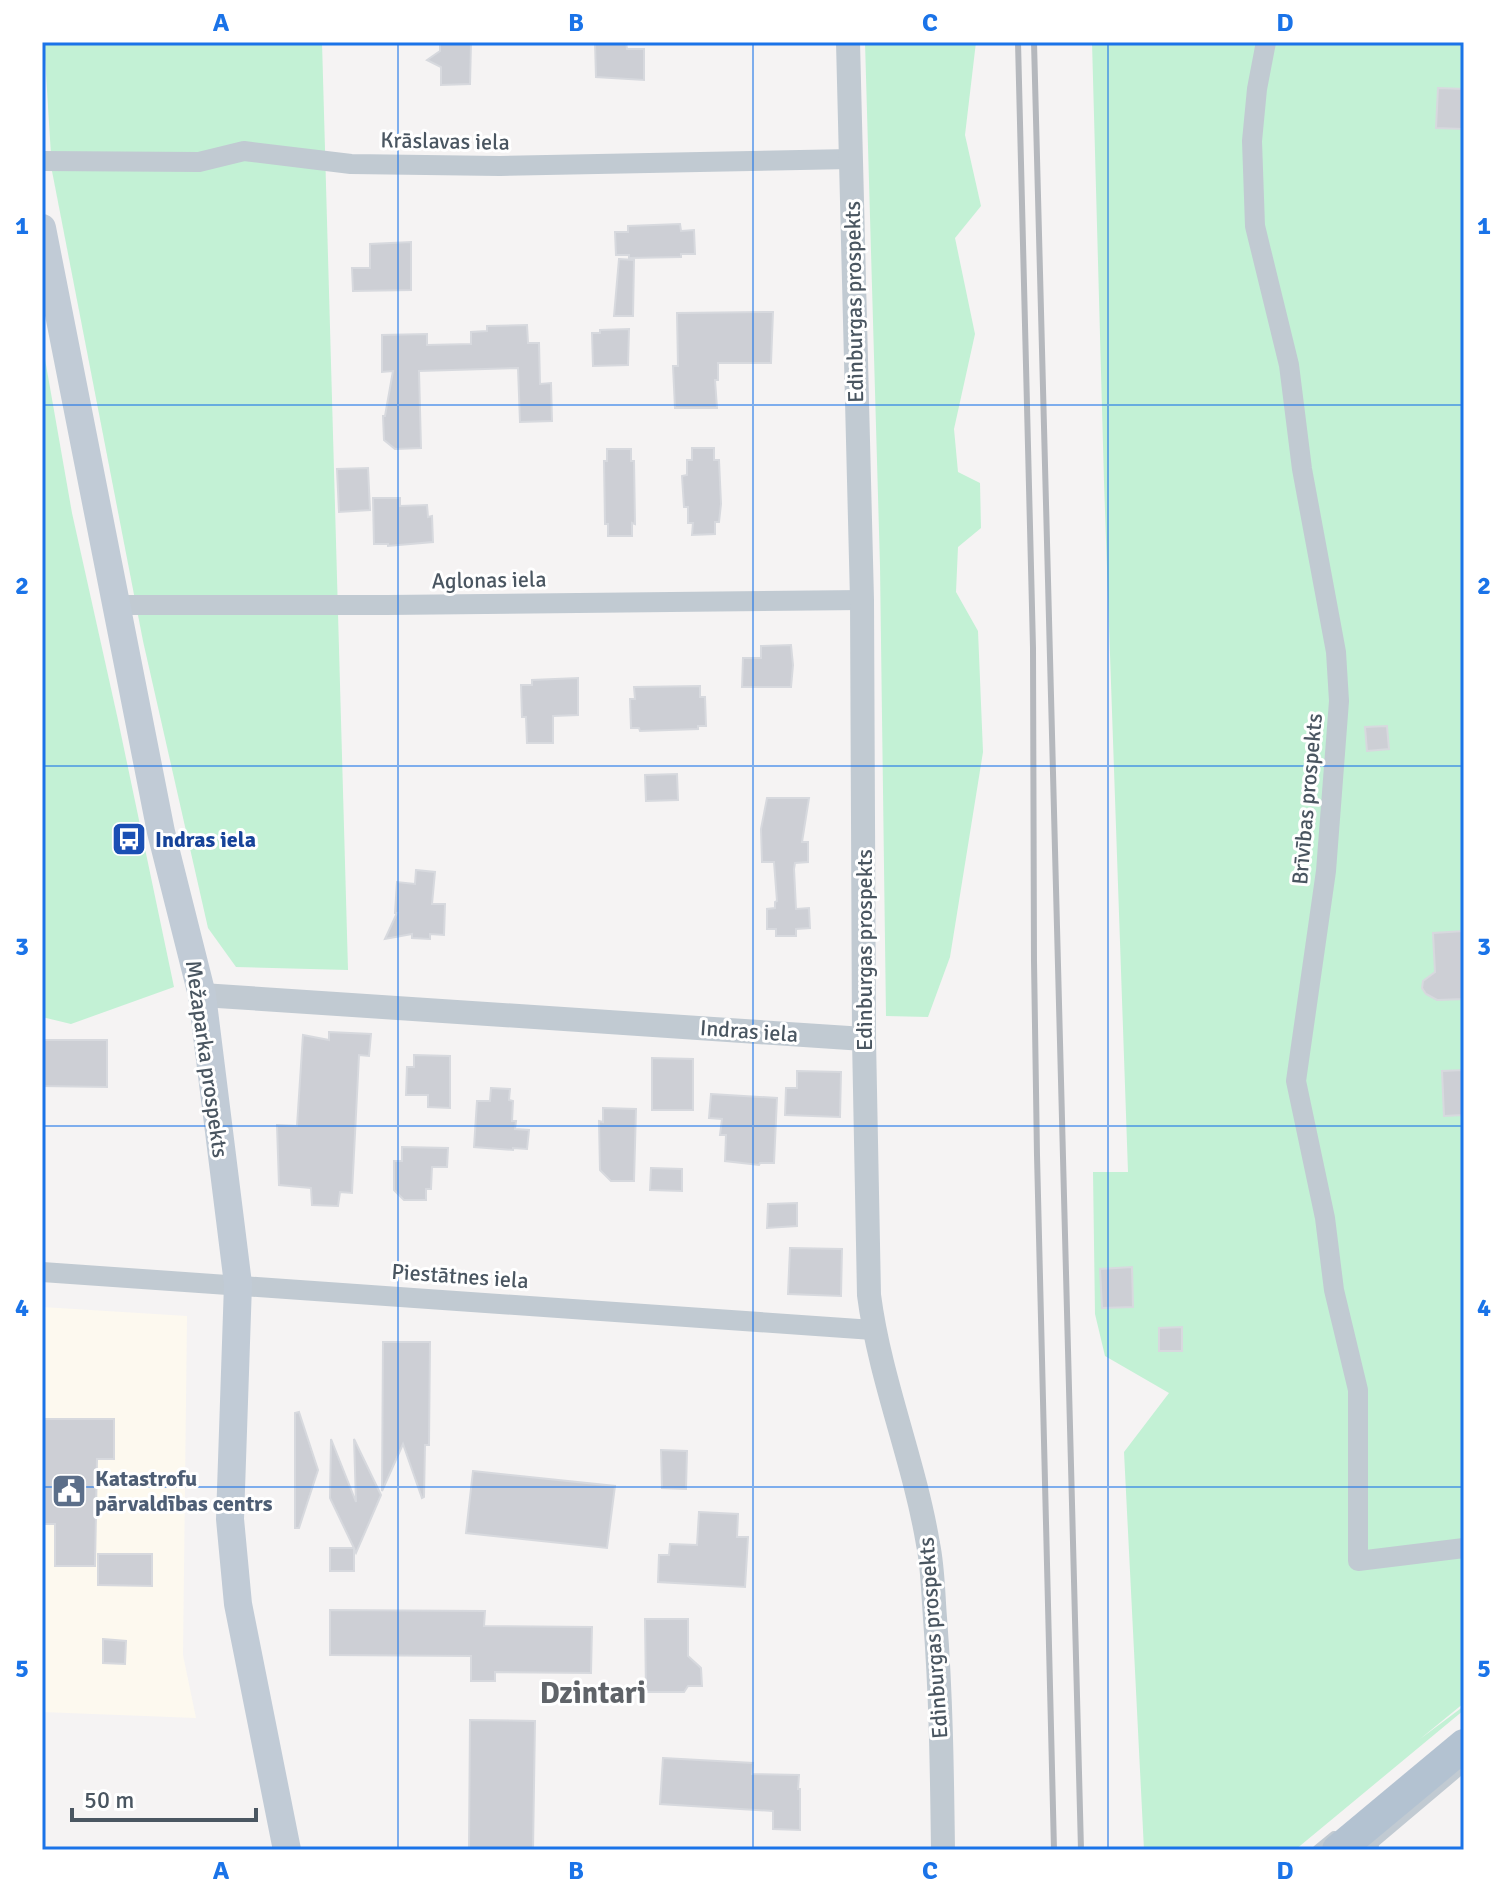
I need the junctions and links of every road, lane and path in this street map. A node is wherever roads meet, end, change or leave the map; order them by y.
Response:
1 (848, 42) edge
2 (1266, 42) edge
3 (851, 159) junction
4 (42, 161) edge
5 (42, 228) edge
6 (862, 600) junction
7 (116, 605) junction
8 (202, 995) junction
9 (864, 1039) junction
10 (42, 1272) edge
11 (238, 1284) junction
12 (873, 1330) junction
13 (1464, 1548) edge
14 (1464, 1745) edge
15 (1464, 1767) edge
16 (1367, 1808) dead end
17 (1358, 1844) edge
18 (287, 1850) edge
19 (943, 1850) edge
20 (1317, 1850) edge

1 - 3 street, Edinburgas prospekts
2 - 13 street, Brīvības prospekts
3 - 4 street, Krāslavas iela
3 - 6 street, Edinburgas prospekts
5 - 7 main road, Mežaparka prospekts
6 - 7 street, Aglonas iela
6 - 9 street, Edinburgas prospekts
7 - 8 main road, Mežaparka prospekts
8 - 9 street, Indras iela
8 - 11 main road, Mežaparka prospekts
9 - 12 street, Edinburgas prospekts
10 - 11 street, Piestātnes iela
11 - 12 street, Piestātnes iela
11 - 18 main road, Mežaparka prospekts
12 - 19 street, Edinburgas prospekts
14 - 17 main road, bridge
15 - 17 lane
16 - 17 lane
17 - 20 lane

